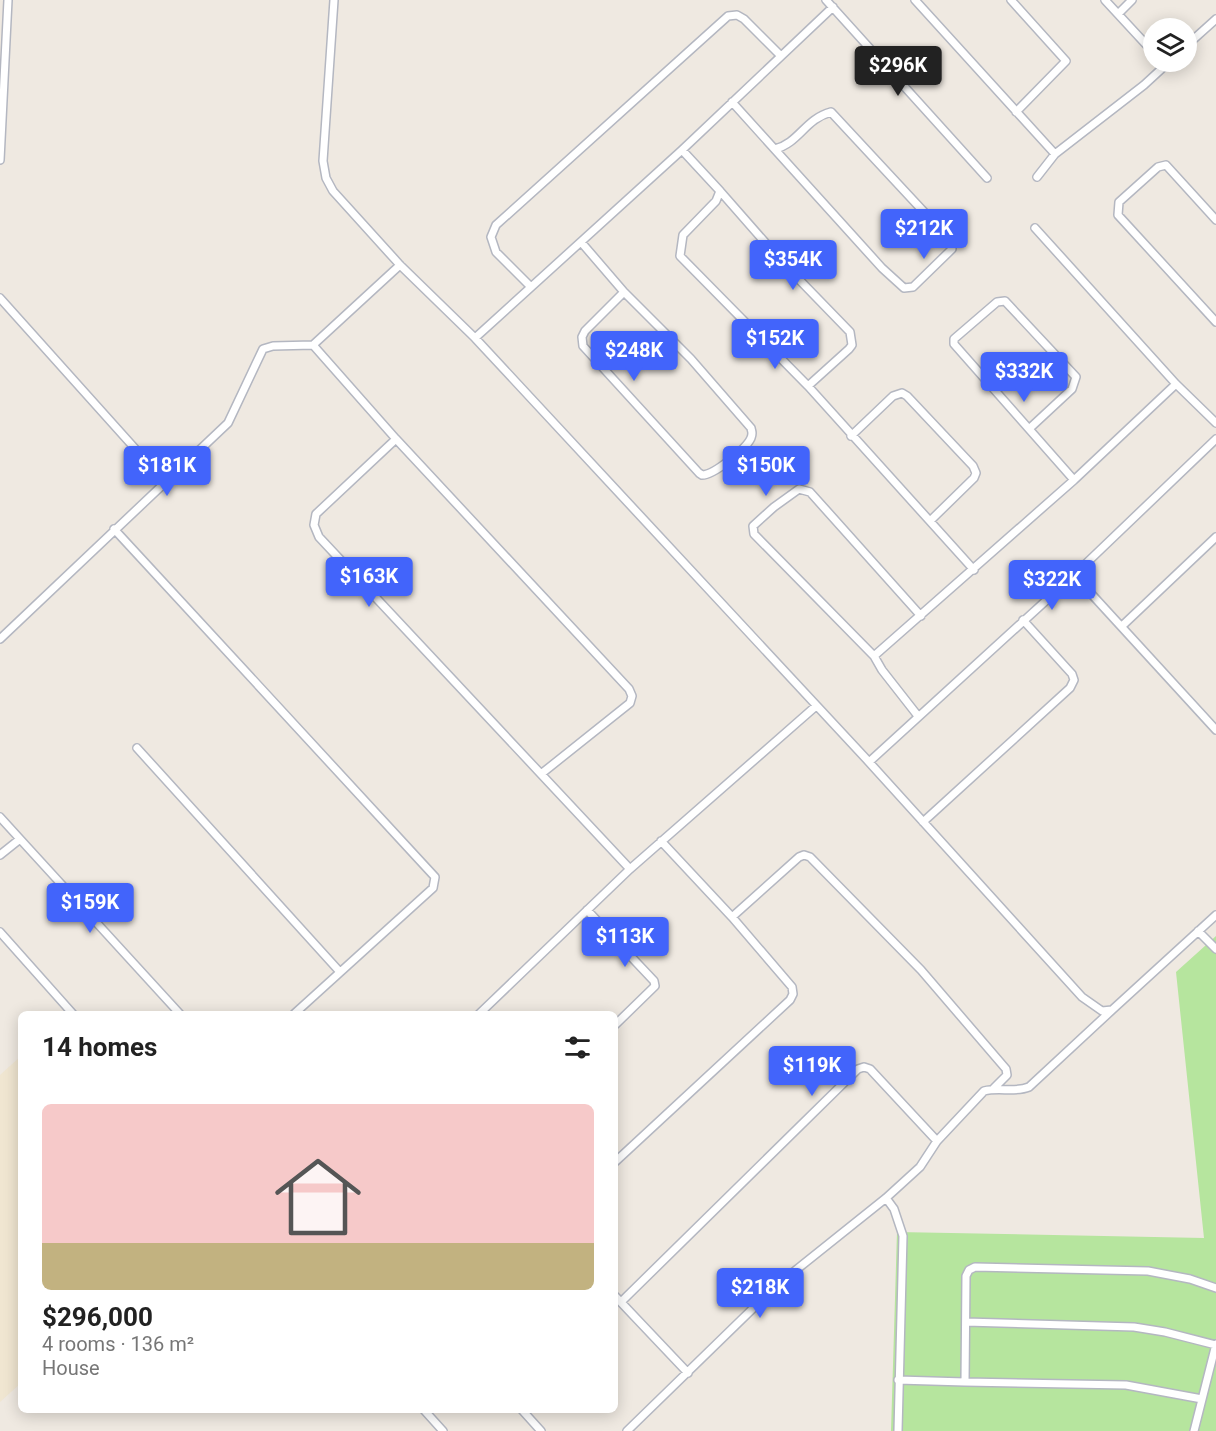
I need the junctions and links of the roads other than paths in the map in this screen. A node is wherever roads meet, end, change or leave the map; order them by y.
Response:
1 (8, 0) edge
2 (333, 0) edge
3 (826, 0) edge
4 (915, 0) edge
5 (1011, 0) edge
6 (1105, 0) edge
7 (1132, 0) edge
8 (833, 7) junction
9 (1118, 14) junction
10 (1216, 19) edge
11 (1197, 36) edge
12 (1143, 41) edge
13 (780, 55) junction
14 (1156, 72) edge
15 (732, 102) junction
16 (1016, 112) junction
17 (775, 149) junction
18 (682, 150) junction
19 (1055, 154) junction
20 (0, 160) edge
21 (1036, 177) dead end
22 (987, 178) dead end
23 (720, 191) junction
24 (1216, 220) edge
25 (1035, 228) dead end
26 (581, 242) junction
27 (400, 265) junction
28 (531, 287) junction
29 (624, 292) junction
30 (0, 298) edge
31 (1216, 322) edge
32 (475, 338) junction
33 (313, 345) junction
34 (1176, 384) junction
35 (808, 386) junction
36 (1216, 423) edge
37 (1030, 428) junction
38 (851, 436) junction
39 (396, 439) junction
40 (1216, 439) edge
41 (1074, 480) junction
42 (165, 482) junction
43 (930, 521) junction
44 (114, 529) junction
45 (1216, 537) edge
46 (974, 570) junction
47 (1074, 574) junction
48 (921, 616) junction
49 (1023, 620) junction
50 (1122, 626) junction
51 (0, 639) edge
52 (874, 656) junction
53 (816, 706) junction
54 (918, 716) junction
55 (1216, 730) edge
56 (137, 748) dead end
57 (869, 762) junction
58 (541, 774) junction
59 (0, 817) edge
60 (923, 822) junction
61 (20, 839) junction
62 (661, 841) junction
63 (0, 855) edge
64 (630, 869) junction
65 (587, 910) junction
66 (1216, 915) edge
67 (732, 916) junction
68 (1198, 931) junction
69 (0, 932) edge
70 (1216, 948) edge
71 (340, 972) junction
72 (1112, 1010) junction
73 (70, 1011) edge
74 (177, 1011) edge
75 (297, 1011) edge
76 (482, 1011) edge
77 (618, 1022) edge
78 (994, 1088) junction
79 (937, 1141) junction
80 (618, 1159) edge
81 (886, 1198) junction
82 (1216, 1288) edge
83 (618, 1299) edge
84 (966, 1322) junction
85 (1216, 1344) edge
86 (688, 1373) junction
87 (898, 1380) junction
88 (965, 1382) junction
89 (1202, 1399) junction
90 (427, 1413) edge
91 (525, 1413) edge
92 (443, 1431) edge
93 (541, 1431) edge
94 (627, 1431) edge
95 (898, 1431) edge
96 (1194, 1431) edge

1 - 20 street
2 - 27 street
3 - 8 street
4 - 16 street
5 - 16 street
6 - 9 street
7 - 9 street
8 - 13 street
8 - 22 street
9 - 12 street
10 - 11 street
13 - 15 street
13 - 28 street
14 - 19 street
15 - 17 street
15 - 18 street
16 - 19 street
17 - 17 street
18 - 23 street
18 - 26 street
19 - 21 street
23 - 35 street
23 - 35 street
24 - 31 street
25 - 34 street
26 - 28 street
26 - 29 street
27 - 32 street
27 - 33 street
28 - 32 street
29 - 29 street
30 - 42 street
32 - 53 street
33 - 39 street
33 - 42 street
34 - 36 street
34 - 41 street
35 - 38 street
37 - 37 street
37 - 41 street
38 - 43 street
38 - 43 street
39 - 58 street
39 - 58 street
40 - 47 street
41 - 46 street
42 - 44 street
43 - 46 street
44 - 51 street
44 - 71 street
45 - 50 street
46 - 48 street
47 - 49 street
47 - 50 street
48 - 52 street
48 - 52 street
49 - 54 street
49 - 60 street
50 - 55 street
52 - 54 street
53 - 57 street
53 - 62 street
54 - 57 street
56 - 71 street
57 - 60 street
58 - 64 street
59 - 61 street
60 - 72 street
61 - 63 street
61 - 74 street
62 - 64 street
62 - 67 street
64 - 65 street
65 - 76 street
65 - 77 street
66 - 68 street
67 - 78 street
67 - 80 street
68 - 70 street
68 - 72 street
69 - 73 street
71 - 75 street
72 - 78 street
78 - 79 street
79 - 81 street
79 - 83 street
81 - 86 street
81 - 87 street
82 - 84 street
83 - 86 street
84 - 85 street
84 - 88 street
85 - 89 street
86 - 94 street
87 - 88 street
87 - 95 street
88 - 89 street
89 - 96 street
90 - 92 street
91 - 93 street

